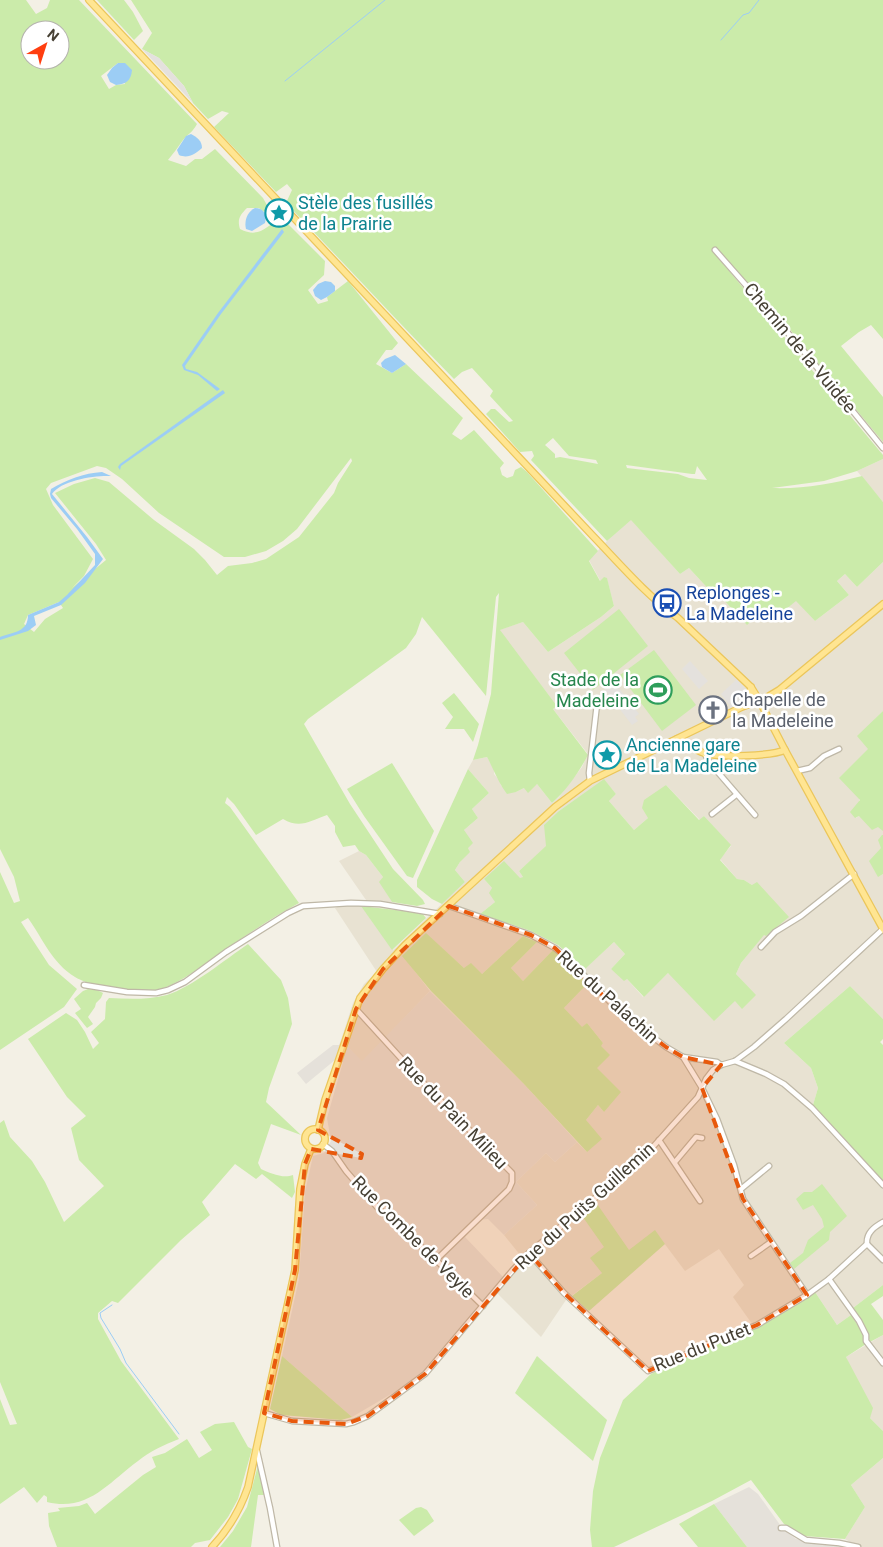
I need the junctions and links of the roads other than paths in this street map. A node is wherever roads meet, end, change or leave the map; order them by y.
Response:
1 (89, 0) edge
2 (715, 250) dead end
3 (883, 448) edge
4 (883, 604) edge
5 (751, 687) junction
6 (759, 700) junction
7 (597, 704) dead end
8 (745, 705) junction
9 (677, 739) junction
10 (839, 749) dead end
11 (785, 750) junction
12 (705, 754) junction
13 (797, 771) junction
14 (590, 782) junction
15 (736, 795) junction
16 (712, 814) dead end
17 (755, 816) dead end
18 (854, 874) junction
19 (449, 906) junction
20 (440, 914) junction
21 (883, 929) edge
22 (761, 947) dead end
23 (84, 985) dead end
24 (356, 1009) junction
25 (683, 1057) junction
26 (735, 1061) junction
27 (721, 1065) junction
28 (702, 1088) junction
29 (318, 1130) junction
30 (702, 1138) dead end
31 (659, 1140) junction
32 (323, 1144) junction
33 (311, 1149) junction
34 (674, 1162) junction
35 (769, 1166) dead end
36 (883, 1185) edge
37 (741, 1189) junction
38 (700, 1201) dead end
39 (883, 1222) edge
40 (771, 1242) junction
41 (867, 1244) junction
42 (529, 1253) junction
43 (750, 1256) dead end
44 (436, 1260) junction
45 (883, 1260) edge
46 (829, 1279) junction
47 (808, 1295) junction
48 (483, 1306) junction
49 (883, 1362) edge
50 (264, 1413) junction
51 (257, 1452) junction
52 (781, 1528) dead end
53 (212, 1547) edge
54 (277, 1547) edge
55 (858, 1547) edge

1 - 5 main road
2 - 3 street, Chemin de la Vuidée
4 - 6 main road
5 - 6 main road
5 - 8 main road
6 - 8 main road
6 - 11 main road
7 - 14 street
8 - 9 main road
9 - 12 main road
9 - 14 main road
10 - 13 street
11 - 12 main road
11 - 13 main road
12 - 15 street
13 - 18 main road
14 - 19 main road
15 - 16 street
15 - 17 street
18 - 21 main road
18 - 22 street
19 - 20 main road
19 - 25 street, Rue du Palachin
20 - 23 street
20 - 24 main road
21 - 26 street
24 - 29 main road
24 - 44 street, Rue du Pain Milieu
25 - 27 street
25 - 28 street, Rue du Palachin
26 - 27 street
26 - 36 street
27 - 28 street, Rue du Puits Guillemin
28 - 31 street, Rue du Puits Guillemin
28 - 37 street, Rue du Palachin
29 - 32 main road
29 - 33 main road
30 - 34 street
31 - 34 street
31 - 42 street, Rue du Puits Guillemin
32 - 33 main road
32 - 44 street, Rue Combe de Veyle
33 - 50 main road
34 - 38 street
35 - 37 street
37 - 40 street, Rue du Palachin
39 - 41 street, Rue du Putet
40 - 43 street
40 - 47 street, Rue du Palachin
41 - 45 street
41 - 46 street, Rue du Putet
42 - 47 street, Rue du Putet
42 - 48 street, Rue du Puits Guillemin
44 - 48 street, Rue Combe de Veyle
46 - 47 street, Rue du Putet
46 - 49 street
48 - 50 street, Rue du Puits Guillemin
50 - 51 main road
51 - 53 main road
51 - 54 street
52 - 55 street

